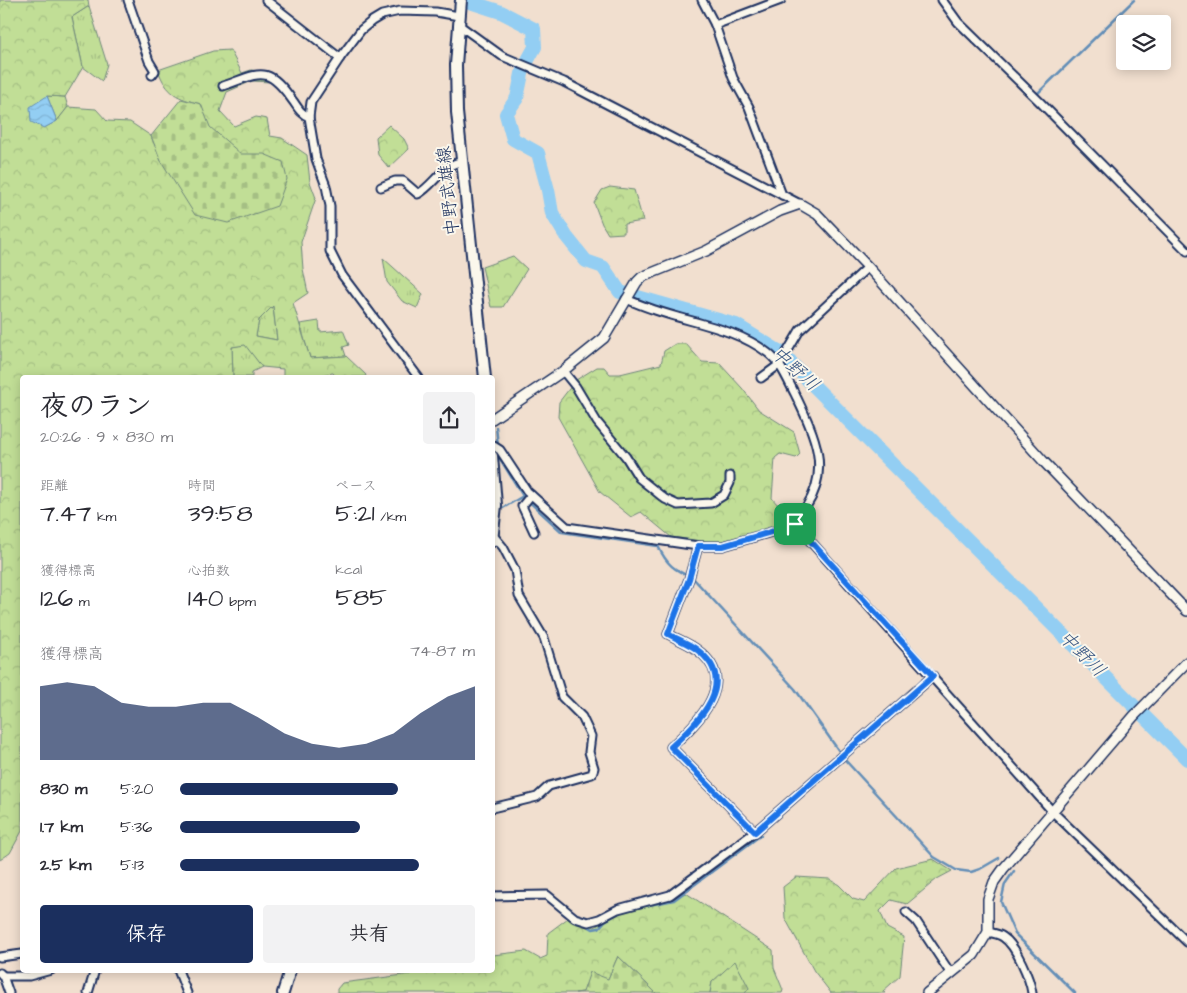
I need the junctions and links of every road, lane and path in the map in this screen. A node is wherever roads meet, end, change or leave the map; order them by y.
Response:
1 (128, 0) edge
2 (266, 0) edge
3 (461, 0) edge
4 (702, 0) edge
5 (781, 0) edge
6 (942, 0) edge
7 (459, 21) junction
8 (715, 25) junction
9 (340, 58) junction
10 (152, 75) dead end
11 (223, 86) dead end
12 (309, 117) junction
13 (461, 162) junction
14 (381, 187) dead end
15 (782, 195) junction
16 (800, 204) junction
17 (1187, 251) edge
18 (868, 267) junction
19 (626, 299) junction
20 (780, 364) junction
21 (563, 371) junction
22 (417, 375) edge
23 (485, 375) edge
24 (761, 378) dead end
25 (495, 417) edge
26 (496, 453) edge
27 (730, 476) dead end
28 (531, 495) junction
29 (495, 515) edge
30 (795, 524) junction
31 (534, 532) dead end
32 (495, 538) edge
33 (698, 546) junction
34 (1187, 610) edge
35 (1187, 662) edge
36 (933, 676) junction
37 (495, 807) edge
38 (1052, 811) junction
39 (755, 832) junction
40 (495, 896) edge
41 (906, 912) dead end
42 (988, 932) junction
43 (1187, 942) edge
44 (20, 954) edge
45 (0, 957) edge
46 (40, 973) edge
47 (94, 973) edge
48 (179, 973) edge
49 (289, 973) edge
50 (2, 974) edge
51 (951, 974) junction
52 (9, 993) edge
53 (88, 993) edge
54 (187, 993) edge
55 (283, 993) edge
56 (927, 993) edge
57 (1032, 993) edge

1 - 10 street
2 - 9 street
3 - 7 main road, 中野武雄線
4 - 8 street
5 - 8 street
6 - 17 street
7 - 9 street
7 - 13 main road, 中野武雄線
7 - 15 street
8 - 15 street
9 - 12 street
11 - 12 street
12 - 22 street
13 - 14 street
13 - 23 main road, 中野武雄線
15 - 16 street
16 - 18 street
16 - 19 street
18 - 20 street
18 - 34 street
19 - 20 street
19 - 21 street
20 - 24 street
20 - 30 street
21 - 25 street
21 - 27 street
26 - 28 street
26 - 29 main road
28 - 31 street
28 - 33 street
30 - 33 street
30 - 36 street
32 - 37 street
33 - 39 street
35 - 38 street
36 - 38 street
36 - 39 street
38 - 42 street
38 - 43 street
39 - 40 street
41 - 51 street
42 - 51 street
42 - 57 street
44 - 45 street
46 - 50 street
47 - 53 street
48 - 54 street
49 - 55 main road
50 - 52 street
51 - 56 street

